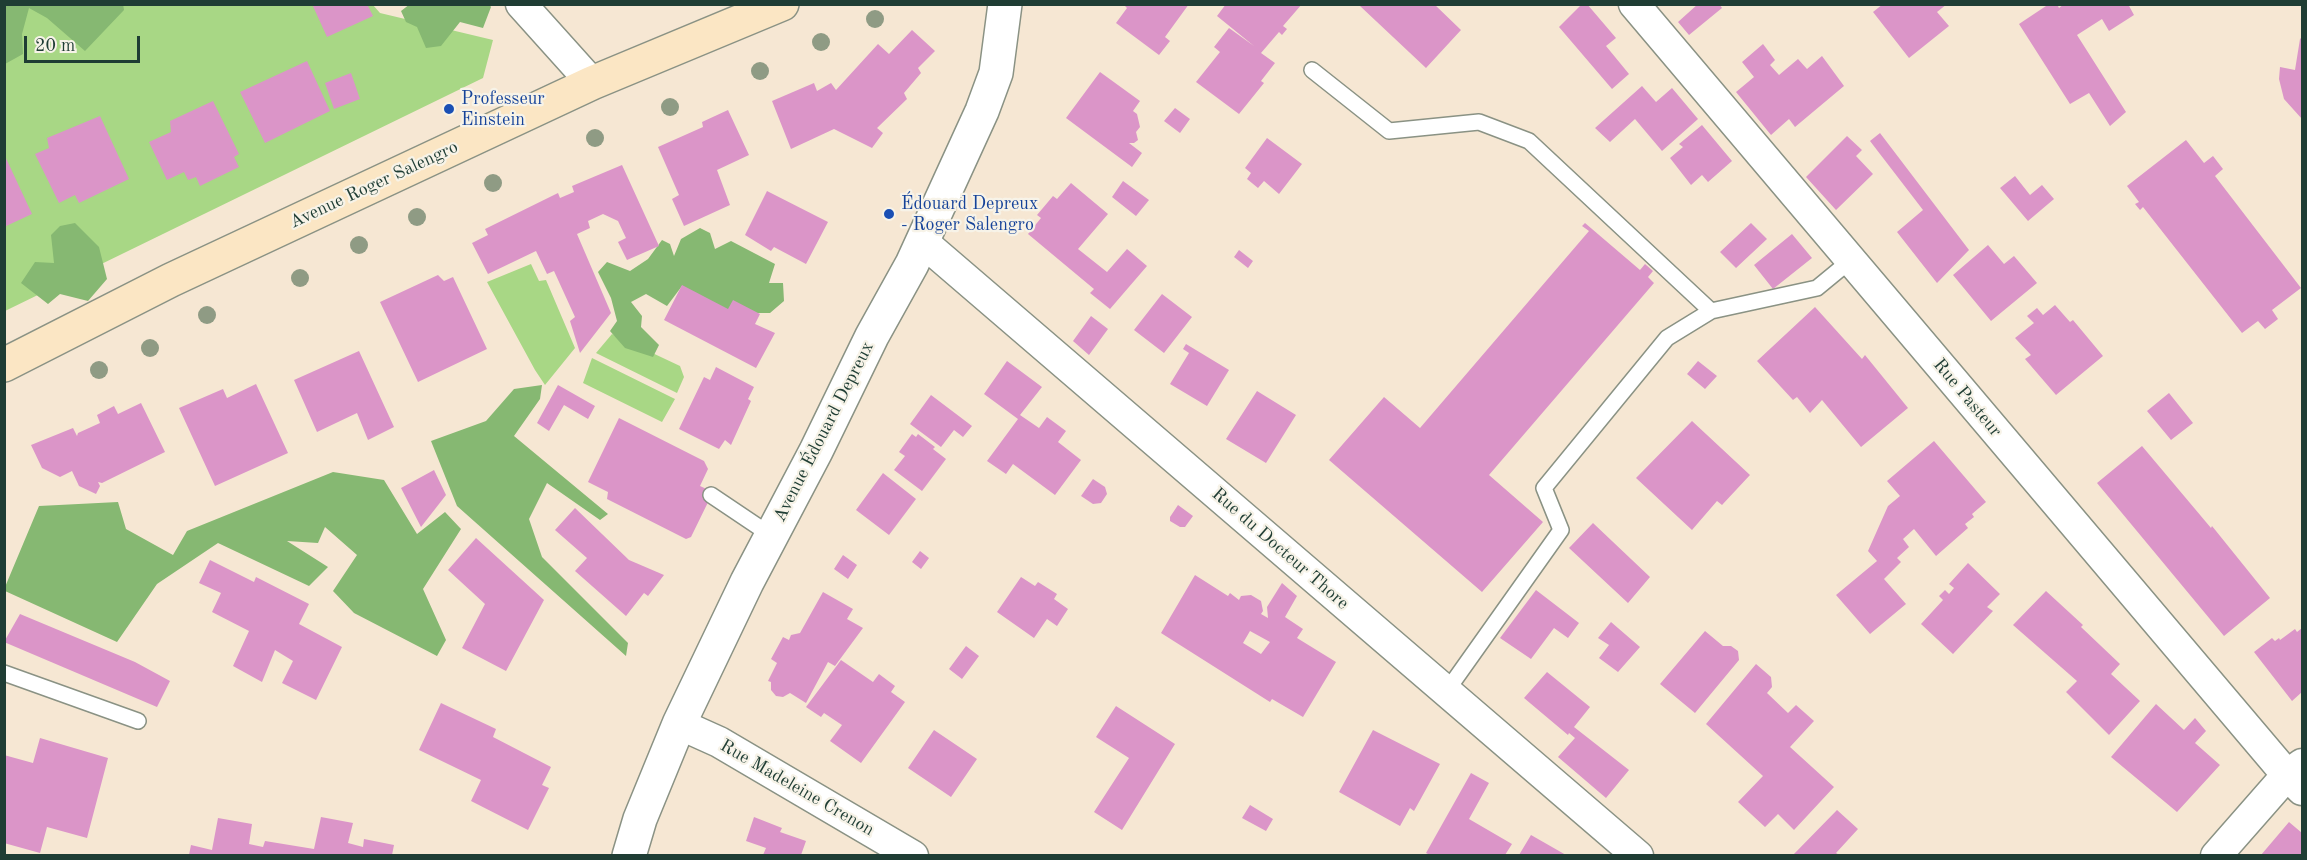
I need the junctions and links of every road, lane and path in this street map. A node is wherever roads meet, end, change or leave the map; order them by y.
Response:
1 (521, 4) edge
2 (782, 4) edge
3 (1005, 4) edge
4 (1634, 4) edge
5 (1312, 70) dead end
6 (592, 83) junction
7 (922, 242) junction
8 (1851, 260) junction
9 (1711, 311) junction
10 (4, 365) edge
11 (711, 495) dead end
12 (772, 536) junction
13 (4, 673) edge
14 (1446, 692) junction
15 (138, 721) dead end
16 (679, 724) junction
17 (2297, 776) edge
18 (629, 855) edge
19 (913, 855) edge
20 (1638, 855) edge
21 (2216, 855) edge

1 - 6 street
2 - 6 main road, Avenue Roger Salengro
3 - 7 street, Avenue Édouard Depreux
4 - 8 street, Rue Pasteur
5 - 9 lane
6 - 10 main road, Avenue Roger Salengro
7 - 12 street, Avenue Édouard Depreux
7 - 14 street, Rue du Docteur Thore
8 - 9 lane
8 - 17 street, Rue Pasteur
9 - 14 lane
11 - 12 lane
12 - 16 street, Avenue Édouard Depreux
13 - 15 lane
14 - 20 street, Rue du Docteur Thore
16 - 18 street, Avenue Édouard Depreux
16 - 19 street, Rue Madeleine Crenon
17 - 21 street

